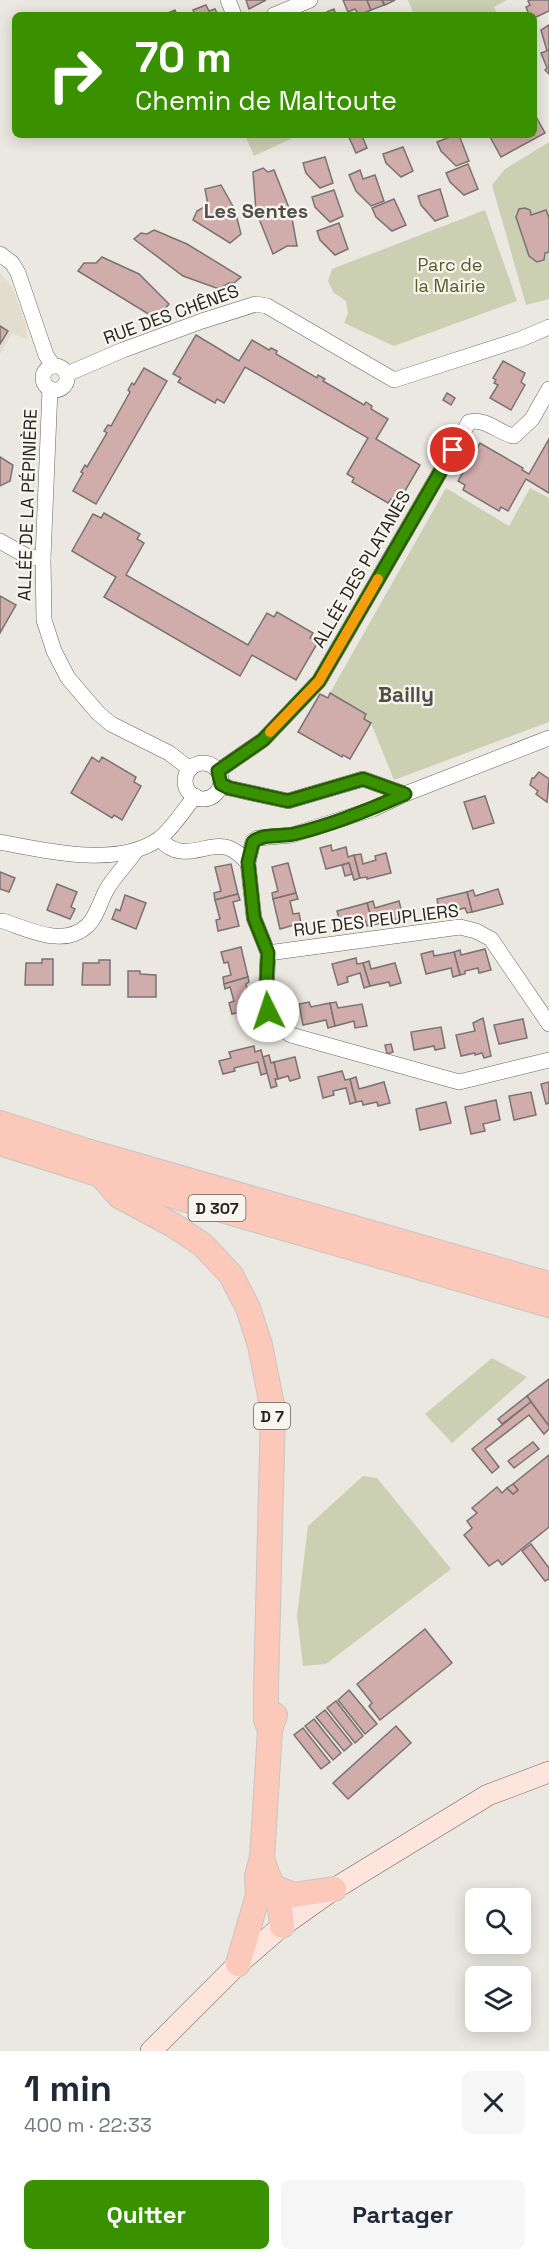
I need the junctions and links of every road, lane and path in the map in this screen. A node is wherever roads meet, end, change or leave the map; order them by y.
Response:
1 (310, 0) edge
2 (281, 12) edge
3 (0, 254) edge
4 (549, 327) edge
5 (52, 366) junction
6 (67, 374) junction
7 (50, 389) junction
8 (549, 389) edge
9 (0, 541) edge
10 (43, 558) junction
11 (549, 738) edge
12 (190, 769) junction
13 (220, 778) junction
14 (405, 794) junction
15 (195, 796) junction
16 (160, 839) junction
17 (0, 842) edge
18 (135, 852) junction
19 (248, 862) junction
20 (3, 921) dead end
21 (268, 953) junction
22 (549, 1024) edge
23 (549, 1060) edge
24 (0, 1123) edge
25 (0, 1143) edge
26 (101, 1175) junction
27 (549, 1284) edge
28 (549, 1305) edge
29 (549, 1772) edge
30 (334, 1889) junction
31 (265, 1890) junction
32 (282, 1926) junction
33 (238, 1964) junction
34 (151, 2051) edge

1 - 2 street
3 - 5 street
4 - 6 street, RUE DES CHÊNES
5 - 6 street
5 - 7 street
6 - 7 street
7 - 10 street, ALLÉE DE LA PÉPINIÈRE
8 - 13 street, ALLÉE DES PLATANES
9 - 10 street
10 - 12 street, ALLÉE DE LA PÉPINIÈRE
11 - 14 street
12 - 13 street
12 - 15 street
13 - 14 street
13 - 15 street
14 - 19 street
15 - 16 street
16 - 18 street
16 - 19 street
17 - 18 street
18 - 20 street
19 - 21 street
21 - 22 street, RUE DES PEUPLIERS
21 - 23 street
24 - 27 main road, D 307
25 - 26 main road, D 307
26 - 28 main road, D 307
26 - 31 main road, D 7
29 - 30 main road
30 - 31 main road
30 - 32 main road
31 - 32 main road
31 - 33 main road
32 - 33 main road
33 - 34 main road

